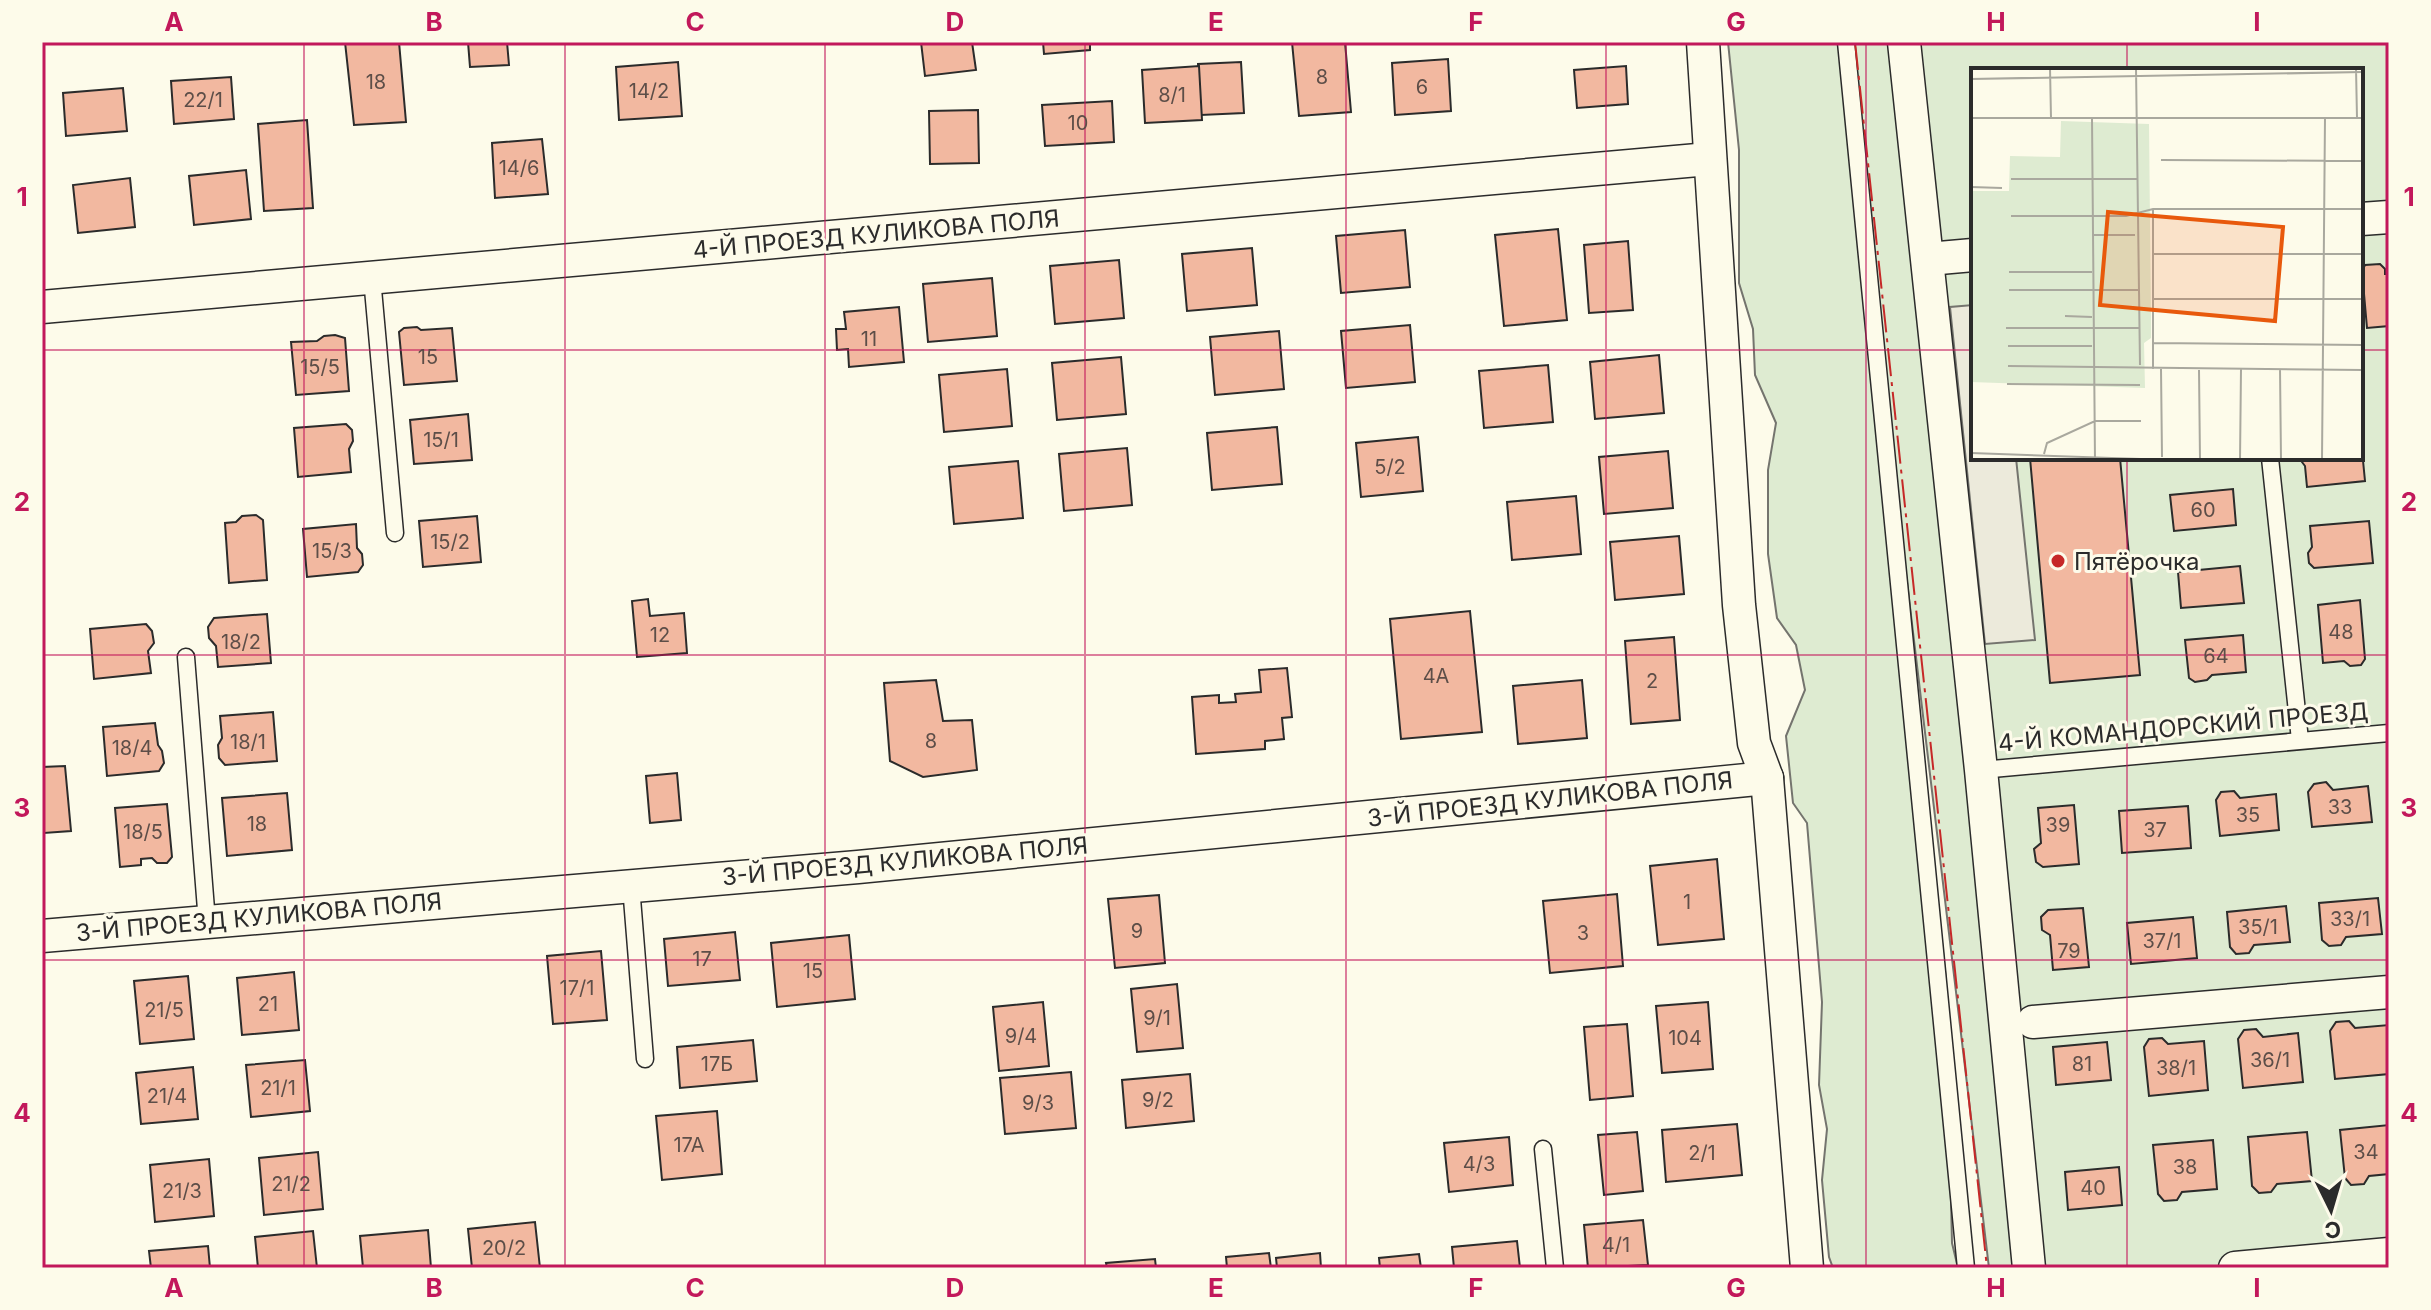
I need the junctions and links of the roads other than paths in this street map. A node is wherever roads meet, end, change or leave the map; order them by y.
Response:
1 (1703, 42) edge
2 (1846, 42) edge
3 (1904, 42) edge
4 (1709, 159) junction
5 (2389, 217) edge
6 (2363, 219) edge
7 (1971, 255) edge
8 (1928, 259) junction
9 (372, 278) junction
10 (42, 307) edge
11 (2270, 460) edge
12 (395, 533) dead end
13 (186, 657) dead end
14 (2389, 733) edge
15 (2300, 740) junction
16 (1981, 770) junction
17 (1767, 778) junction
18 (631, 886) junction
19 (207, 922) junction
20 (42, 936) edge
21 (2389, 992) edge
22 (2033, 1022) dead end
23 (645, 1059) dead end
24 (1543, 1149) dead end
25 (2371, 1259) edge
26 (1555, 1268) edge
27 (1807, 1268) edge
28 (1966, 1268) edge
29 (2029, 1268) edge
30 (2235, 1268) edge

1 - 4 street
2 - 28 lane
3 - 8 street
4 - 9 street, 4-Й ПРОЕЗД КУЛИКОВА ПОЛЯ
4 - 17 street
5 - 6 street
7 - 8 street
8 - 16 street
9 - 10 street, 4-Й ПРОЕЗД КУЛИКОВА ПОЛЯ
9 - 12 lane
11 - 15 lane
13 - 19 lane
14 - 15 lane, 4-Й КОМАНДОРСКИЙ ПРОЕЗД
15 - 16 lane, 4-Й КОМАНДОРСКИЙ ПРОЕЗД
16 - 29 street
17 - 18 street, 3-Й ПРОЕЗД КУЛИКОВА ПОЛЯ
17 - 27 street
18 - 19 street, 3-Й ПРОЕЗД КУЛИКОВА ПОЛЯ
18 - 23 lane
19 - 20 street, 3-Й ПРОЕЗД КУЛИКОВА ПОЛЯ
21 - 22 street
24 - 26 lane
25 - 30 street

